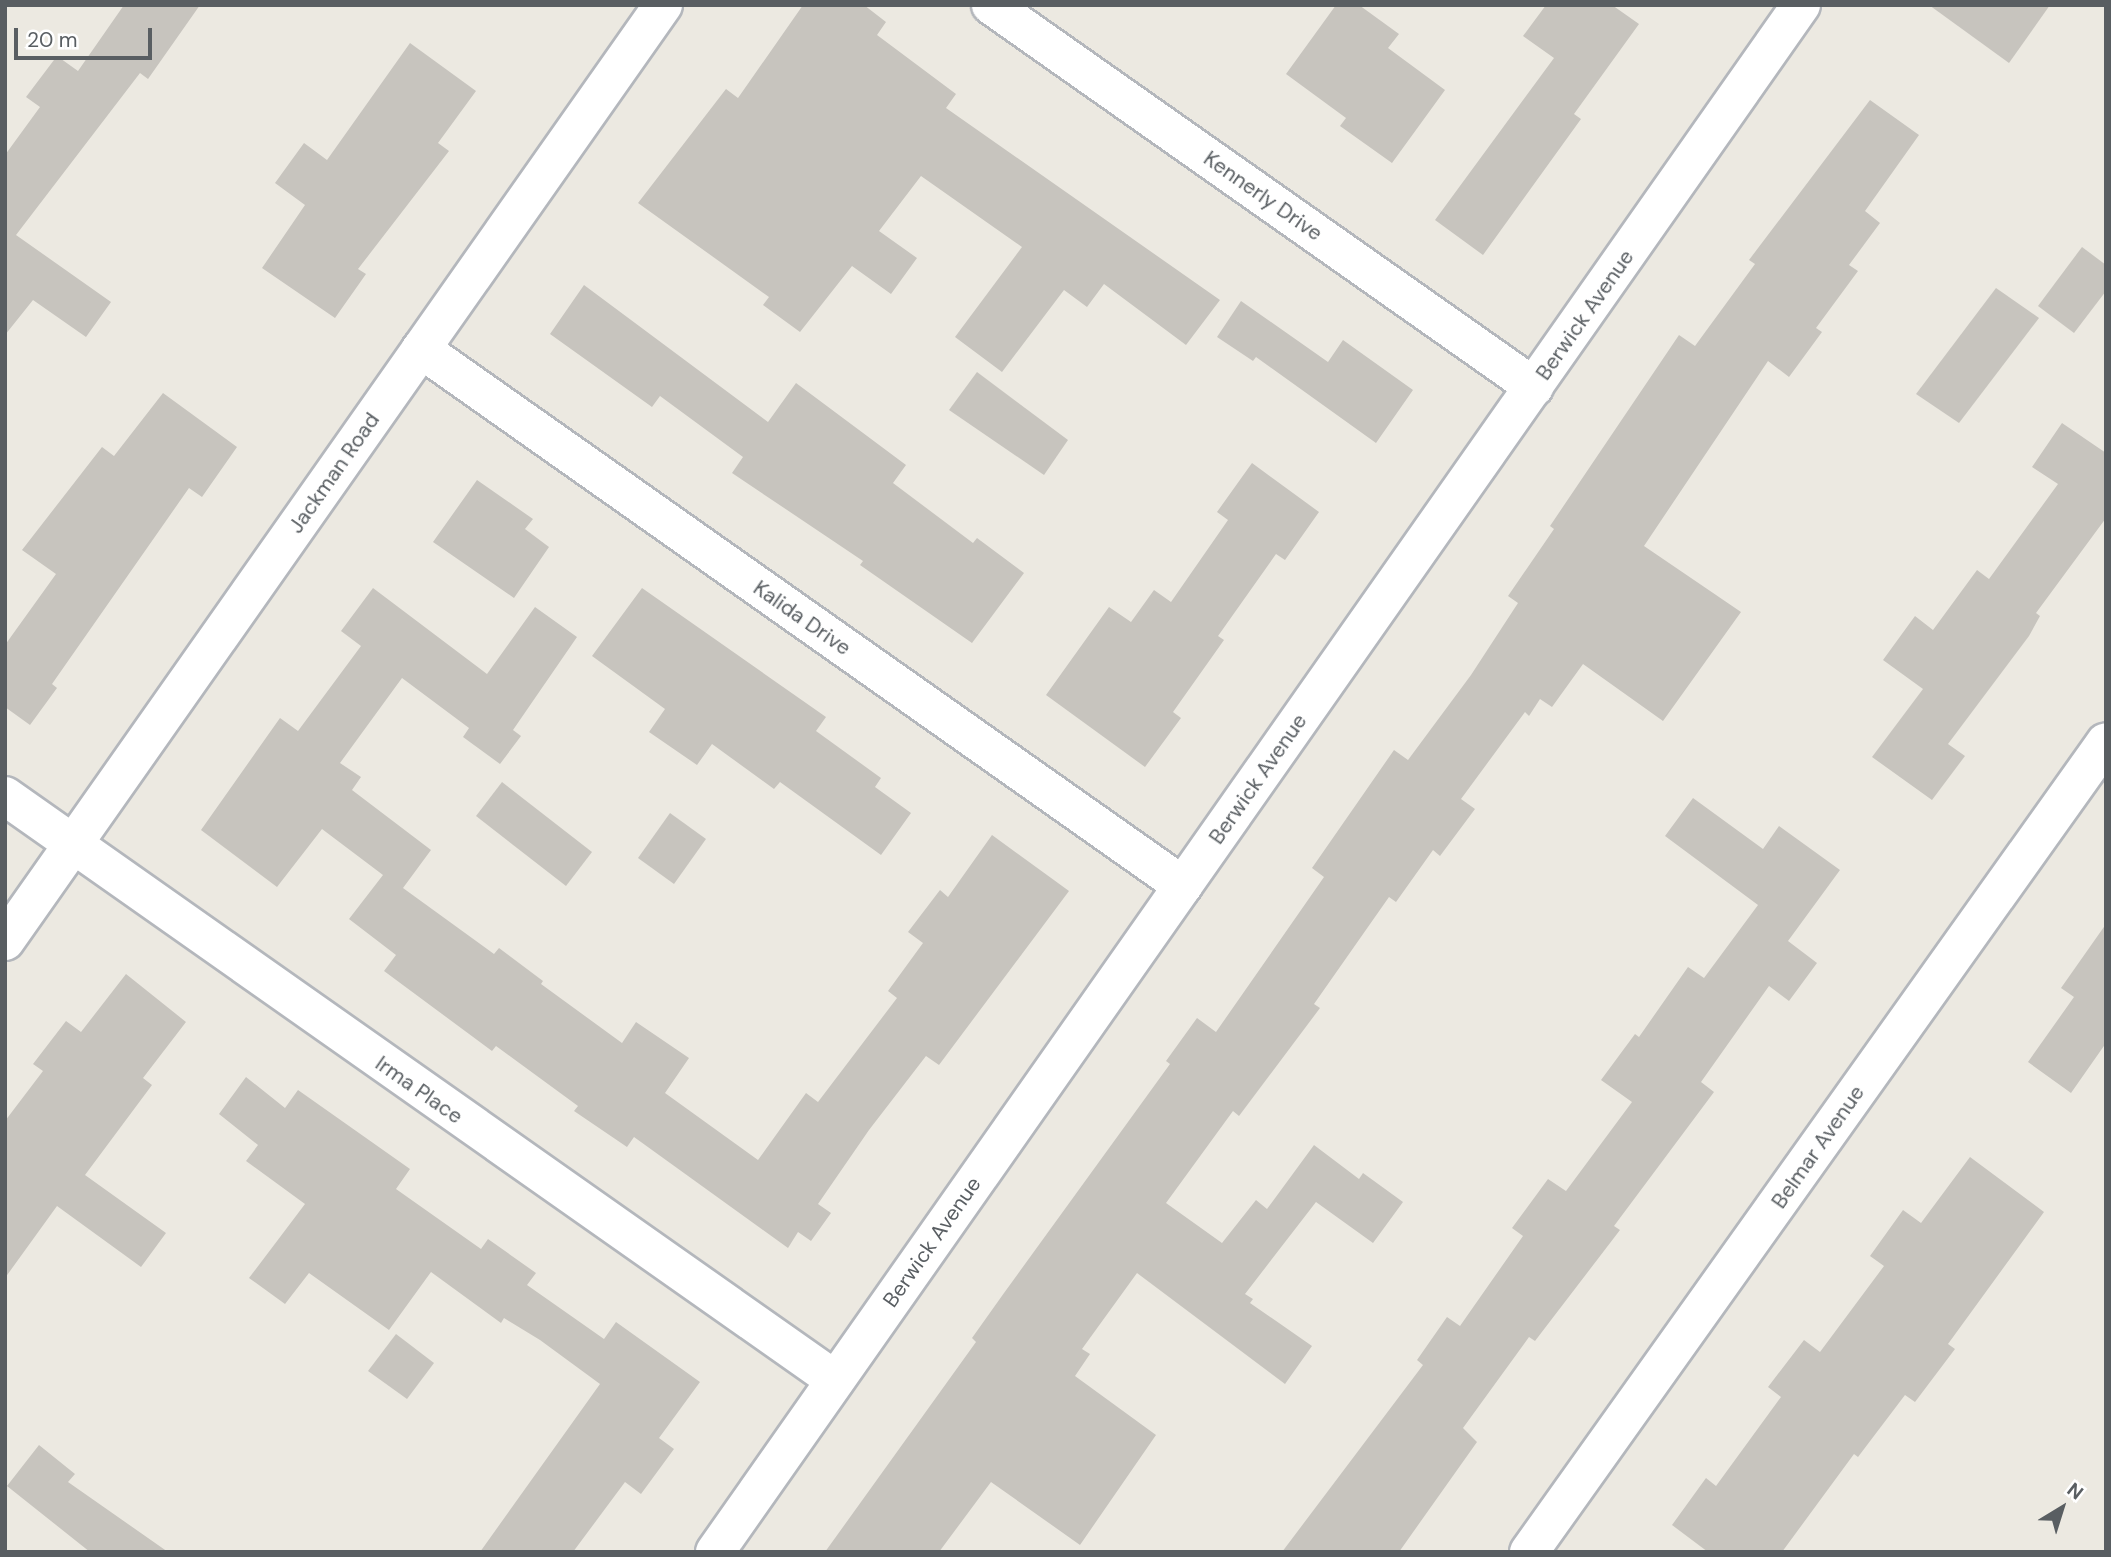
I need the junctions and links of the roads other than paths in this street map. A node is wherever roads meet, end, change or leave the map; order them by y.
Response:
1 (663, 5) edge
2 (991, 5) edge
3 (1801, 5) edge
4 (421, 349) junction
5 (1534, 387) junction
6 (2106, 742) edge
7 (5, 796) edge
8 (74, 844) junction
9 (1183, 886) junction
10 (5, 942) edge
11 (835, 1380) junction
12 (716, 1552) edge
13 (1529, 1552) edge

1 - 4 street, Jackman Road
2 - 5 street, Kennerly Drive
3 - 5 street, Berwick Avenue
4 - 8 street, Jackman Road
4 - 9 street, Kalida Drive
5 - 9 street, Berwick Avenue
6 - 13 street, Belmar Avenue
7 - 8 street, Irma Place
8 - 10 street, Jackman Road
8 - 11 street, Irma Place
9 - 11 street, Berwick Avenue
11 - 12 street, Berwick Avenue

